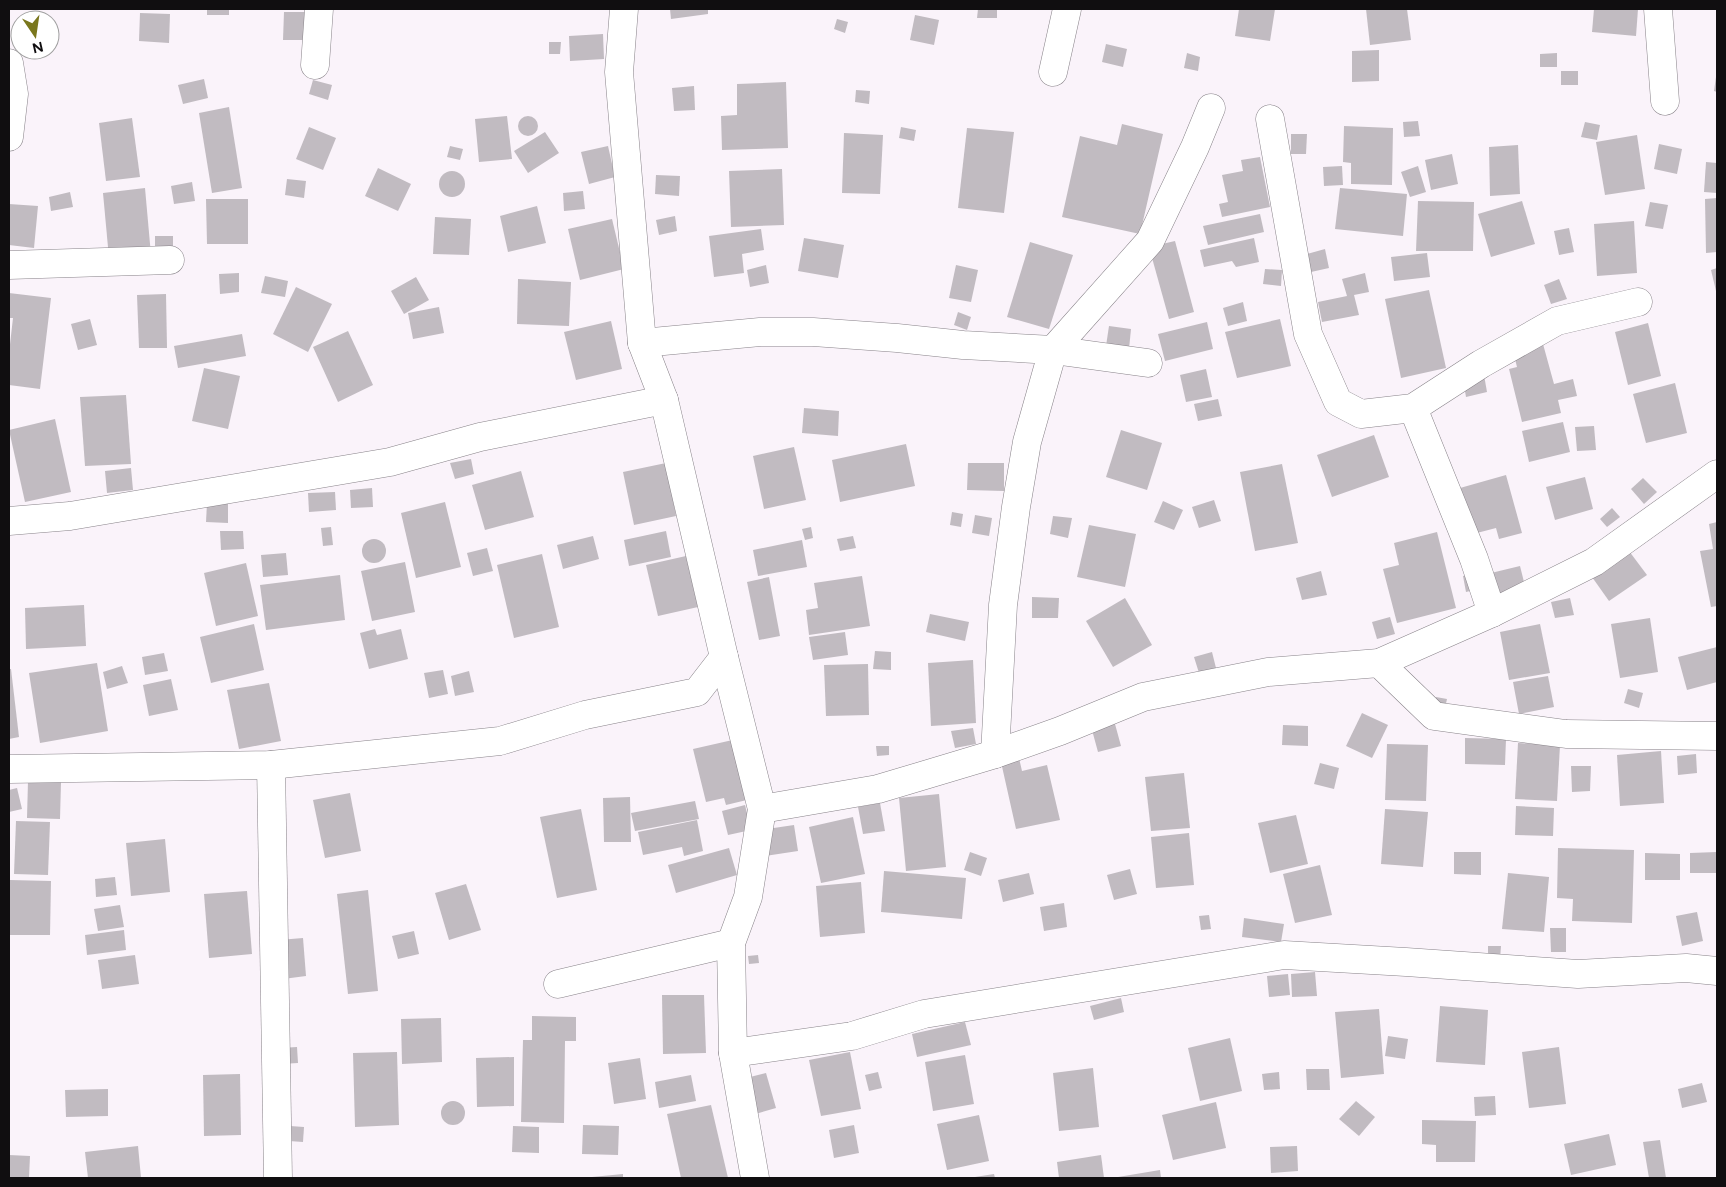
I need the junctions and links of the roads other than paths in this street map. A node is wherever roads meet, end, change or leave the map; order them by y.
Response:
1 (318, 9) edge
2 (624, 9) edge
3 (1067, 9) edge
4 (1658, 9) edge
5 (9, 63) edge
6 (315, 65) dead end
7 (1053, 72) dead end
8 (1665, 101) dead end
9 (1210, 108) dead end
10 (1270, 118) dead end
11 (9, 137) edge
12 (170, 260) dead end
13 (9, 265) edge
14 (1638, 302) dead end
15 (642, 343) junction
16 (1053, 350) junction
17 (1148, 363) dead end
18 (664, 400) junction
19 (1413, 408) junction
20 (1717, 474) edge
21 (9, 521) edge
22 (1492, 613) junction
23 (724, 657) junction
24 (1378, 663) junction
25 (1717, 736) edge
26 (995, 754) junction
27 (271, 765) junction
28 (9, 769) edge
29 (762, 809) junction
30 (731, 943) junction
31 (1717, 971) edge
32 (558, 984) dead end
33 (733, 1053) junction
34 (278, 1178) edge
35 (755, 1178) edge

1 - 6 street
2 - 15 street
3 - 7 street
4 - 8 street
5 - 11 street
9 - 16 street
10 - 19 street
12 - 13 street
14 - 19 street
15 - 16 street
15 - 18 street
16 - 17 street
16 - 26 street
18 - 21 street
18 - 23 street
19 - 22 street
20 - 22 street
22 - 24 street
23 - 27 street
23 - 29 street
24 - 25 street
24 - 26 street
26 - 29 street
27 - 28 street
27 - 34 street
29 - 30 street
30 - 32 street
30 - 33 street
31 - 33 street
33 - 35 street

